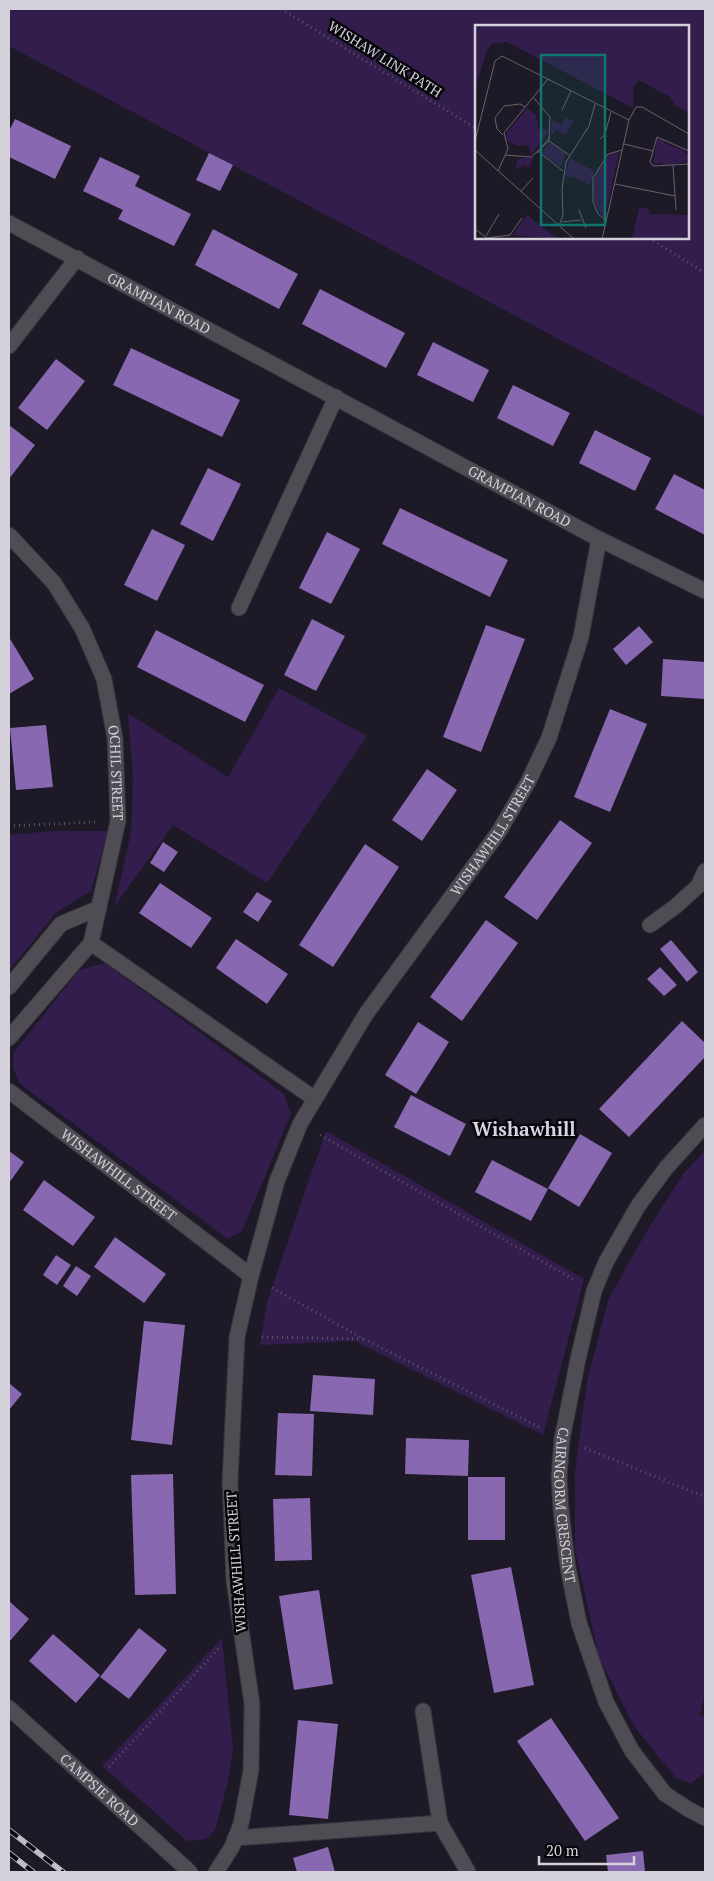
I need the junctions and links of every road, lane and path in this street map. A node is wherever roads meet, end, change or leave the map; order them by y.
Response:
1 (281, 9) edge
2 (475, 128) edge
3 (9, 223) edge
4 (651, 239) edge
5 (77, 258) junction
6 (705, 273) edge
7 (9, 346) edge
8 (336, 397) junction
9 (9, 535) edge
10 (599, 538) junction
11 (705, 591) edge
12 (239, 608) dead end
13 (118, 821) junction
14 (9, 826) edge
15 (705, 871) edge
16 (100, 908) junction
17 (650, 925) dead end
18 (92, 943) junction
19 (9, 987) edge
20 (9, 1038) edge
21 (9, 1091) edge
22 (314, 1099) junction
23 (300, 1124) junction
24 (705, 1125) edge
25 (250, 1276) junction
26 (594, 1291) junction
27 (237, 1337) junction
28 (364, 1338) junction
29 (562, 1439) junction
30 (705, 1497) edge
31 (240, 1626) junction
32 (9, 1708) edge
33 (423, 1711) dead end
34 (93, 1785) junction
35 (705, 1818) edge
36 (440, 1823) junction
37 (235, 1838) junction
38 (190, 1872) edge
39 (216, 1872) edge
40 (468, 1872) edge

1 - 2 path, WISHAW LINK PATH
3 - 5 street, GRAMPIAN ROAD
4 - 6 path
5 - 7 street
5 - 8 street, GRAMPIAN ROAD
8 - 10 street, GRAMPIAN ROAD
8 - 12 street
9 - 13 street, OCHIL STREET
10 - 11 street, GRAMPIAN ROAD
10 - 22 street, WISHAWHILL STREET
13 - 14 path
13 - 16 street, OCHIL STREET
15 - 17 street
16 - 18 street, OCHIL STREET
16 - 19 street
18 - 20 street, OCHIL STREET
18 - 22 street
21 - 25 street, WISHAWHILL STREET
22 - 23 street, WISHAWHILL STREET
23 - 25 street, WISHAWHILL STREET
23 - 26 path
24 - 26 street, CAIRNGORM CRESCENT
25 - 27 street, WISHAWHILL STREET
25 - 28 path
26 - 29 street, CAIRNGORM CRESCENT
27 - 28 path
27 - 31 street, WISHAWHILL STREET
28 - 29 path
29 - 30 path
29 - 35 street, CAIRNGORM CRESCENT
31 - 34 path
31 - 37 street, WISHAWHILL STREET
32 - 34 street, CAMPSIE ROAD
33 - 36 street
34 - 38 street, CAMPSIE ROAD
36 - 37 street
36 - 40 street
37 - 39 street, WISHAWHILL STREET

